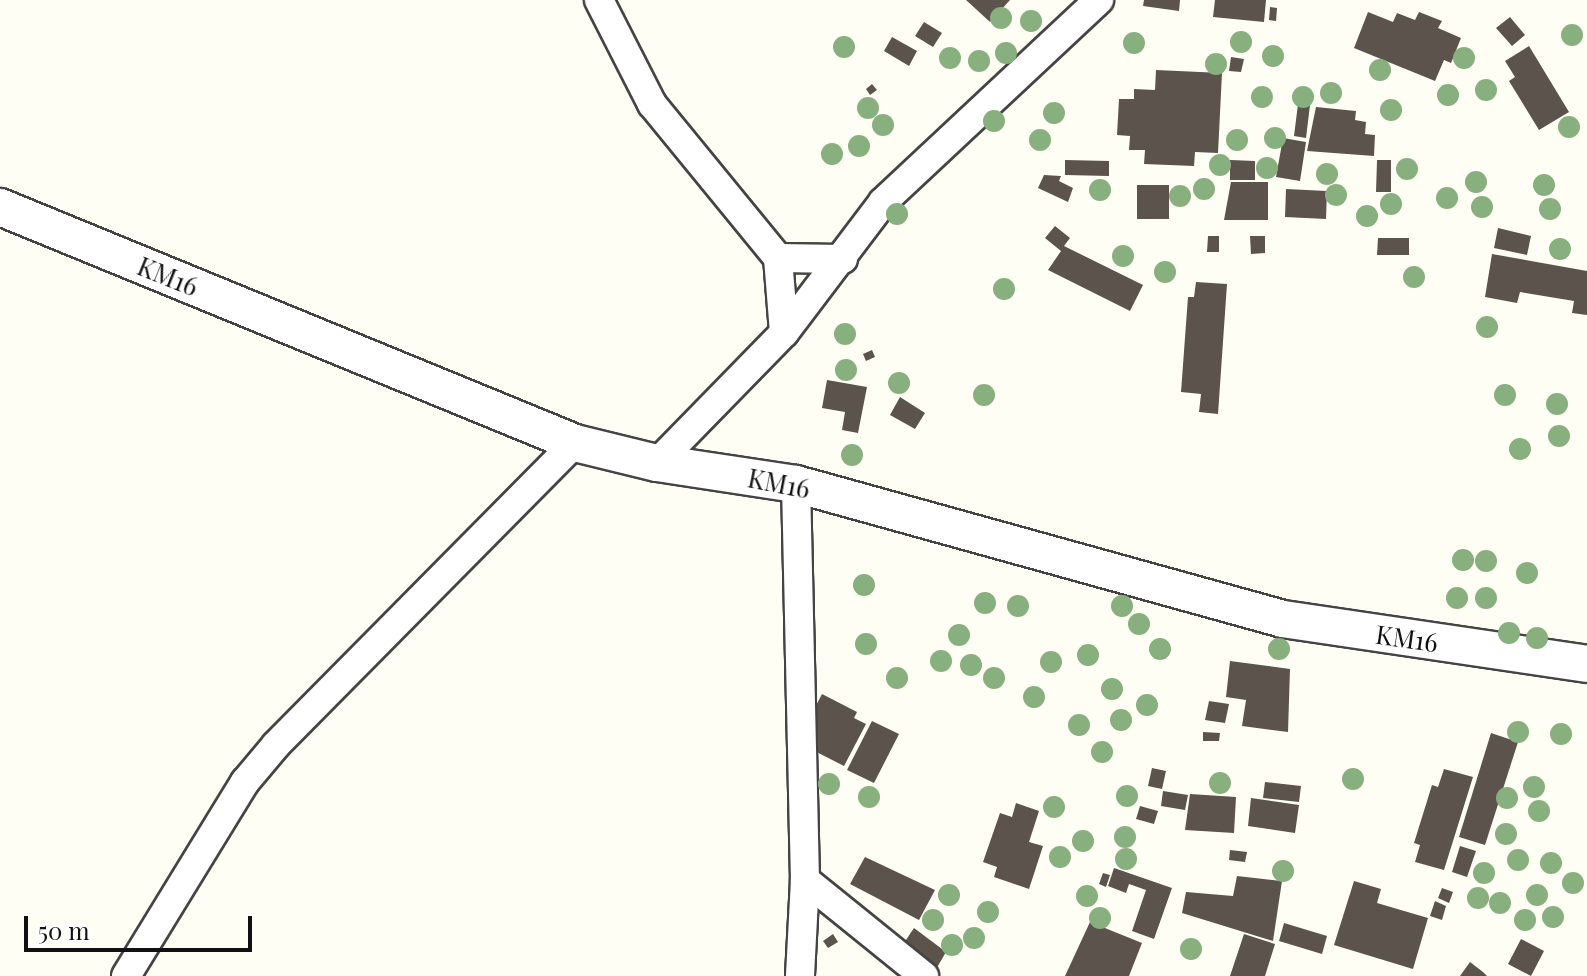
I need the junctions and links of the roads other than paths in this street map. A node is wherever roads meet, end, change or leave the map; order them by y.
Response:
1 (599, 0) edge
2 (1099, 0) edge
3 (0, 207) edge
4 (778, 258) junction
5 (843, 259) junction
6 (784, 333) junction
7 (575, 443) junction
8 (657, 463) junction
9 (796, 484) junction
10 (1587, 664) edge
11 (805, 880) junction
12 (126, 976) edge
13 (800, 976) edge
14 (924, 976) edge

1 - 4 street
2 - 5 street
3 - 7 street, KM16
4 - 5 street
4 - 6 street
5 - 6 street
6 - 8 street
7 - 8 street, KM16
7 - 12 street
8 - 9 street, KM16
9 - 10 street, KM16
9 - 11 street
11 - 13 street
11 - 14 street

